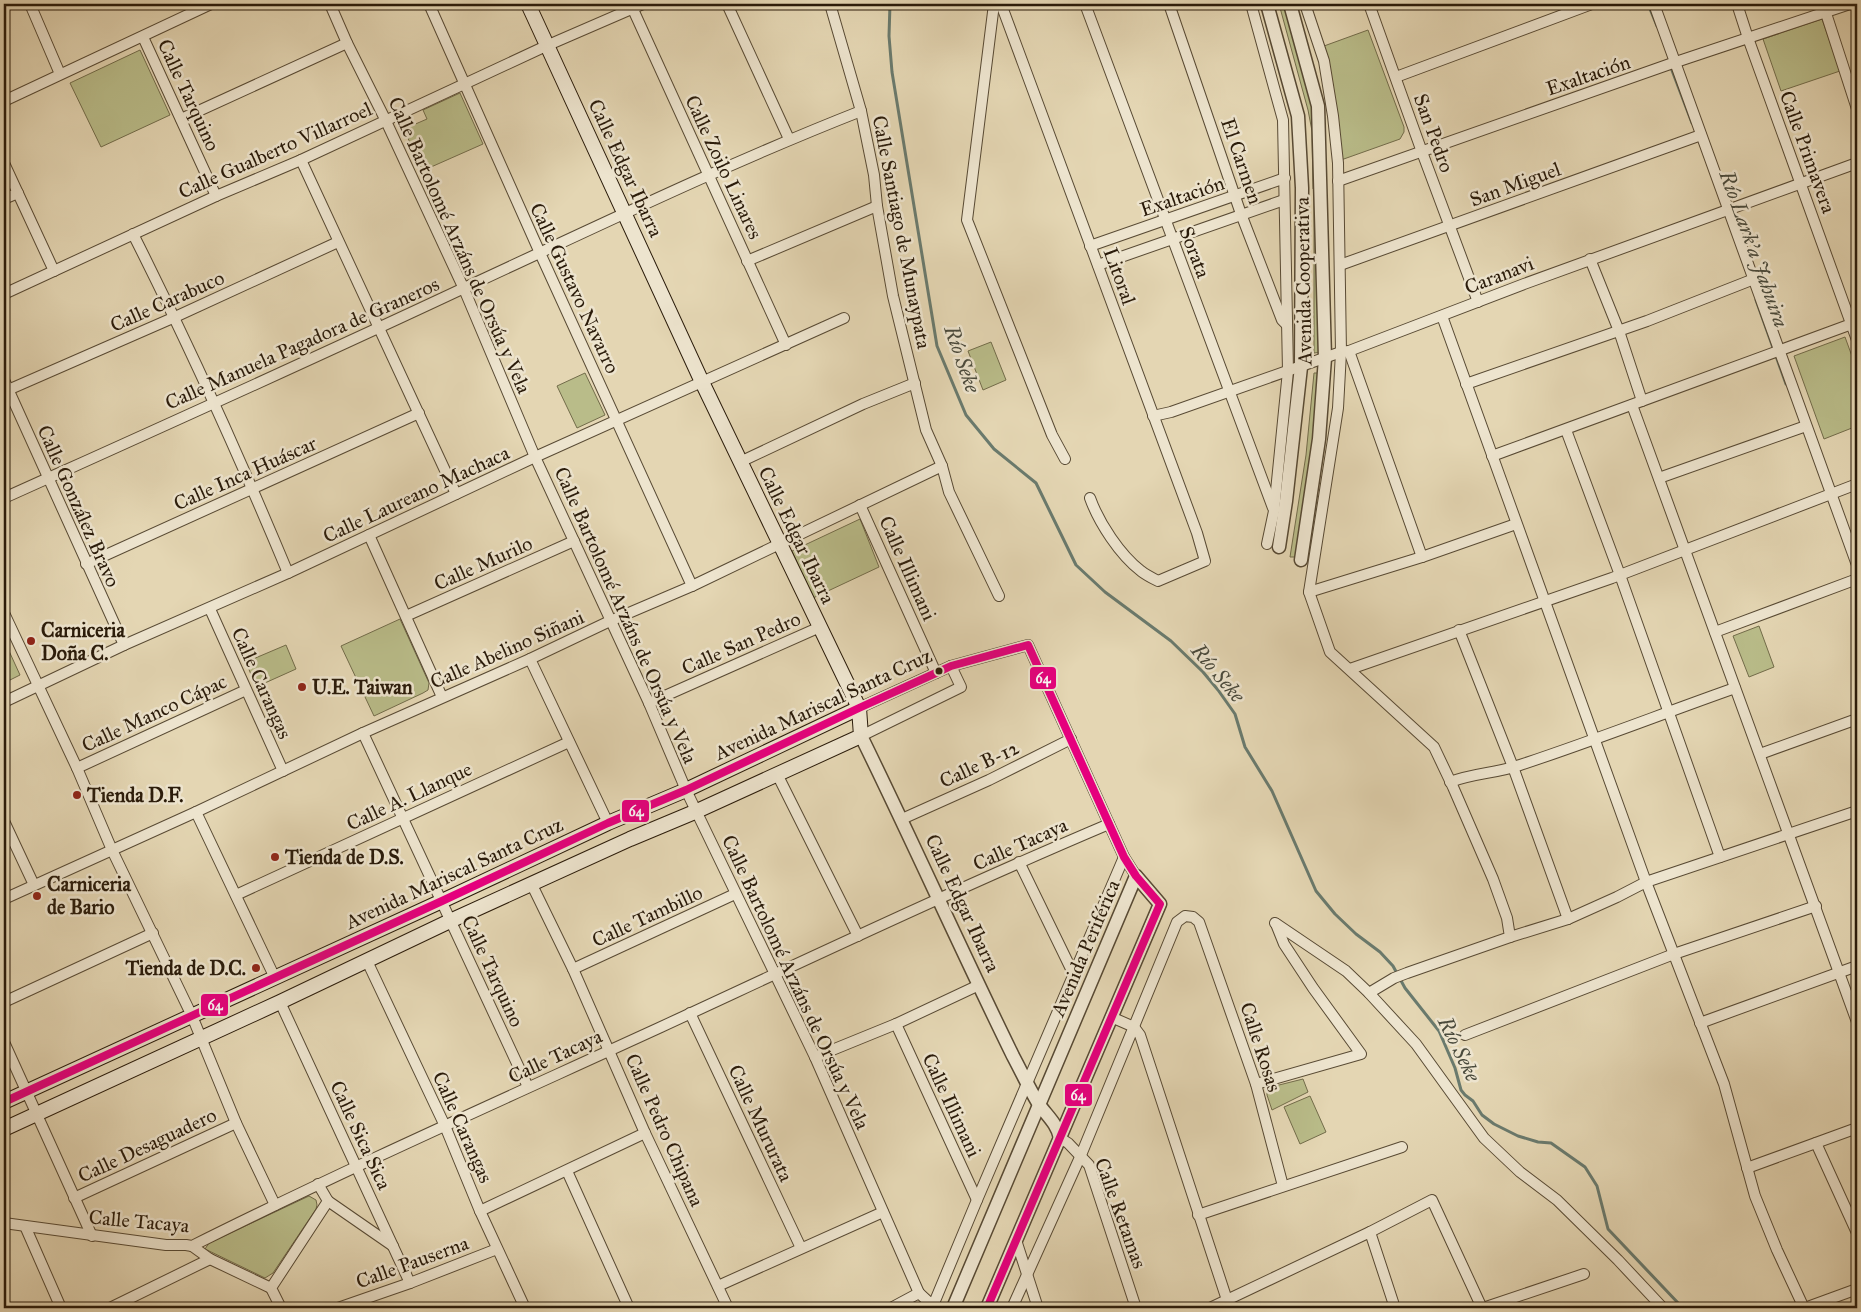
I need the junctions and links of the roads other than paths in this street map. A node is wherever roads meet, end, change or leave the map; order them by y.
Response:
1 (30, 4) edge
2 (211, 4) edge
3 (330, 4) edge
4 (429, 4) edge
5 (528, 4) edge
6 (643, 4) edge
7 (727, 4) edge
8 (830, 4) edge
9 (994, 4) edge
10 (1001, 4) edge
11 (1085, 4) edge
12 (1169, 4) edge
13 (1251, 4) edge
14 (1267, 4) edge
15 (1290, 4) edge
16 (1305, 4) edge
17 (1369, 4) edge
18 (1592, 4) edge
19 (1654, 4) edge
20 (1737, 4) edge
21 (1850, 4) edge
22 (631, 6) edge
23 (1825, 7) edge
24 (143, 37) junction
25 (1748, 38) junction
26 (347, 43) junction
27 (546, 46) junction
28 (1676, 63) junction
29 (60, 74) junction
30 (1396, 77) junction
31 (464, 85) junction
32 (4, 101) edge
33 (1857, 109) edge
34 (861, 110) junction
35 (181, 118) junction
36 (385, 120) junction
37 (1701, 135) junction
38 (790, 139) junction
39 (1422, 152) junction
40 (301, 160) junction
41 (4, 163) edge
42 (1857, 163) edge
43 (707, 175) junction
44 (1285, 178) junction
45 (1338, 181) junction
46 (1801, 183) junction
47 (18, 193) junction
48 (216, 196) junction
49 (1235, 196) junction
50 (4, 199) edge
51 (1284, 200) junction
52 (878, 206) junction
53 (1729, 211) junction
54 (625, 212) junction
55 (1242, 214) junction
56 (1165, 220) junction
57 (1449, 226) junction
58 (133, 234) junction
59 (1172, 239) junction
60 (338, 242) junction
61 (1090, 246) junction
62 (540, 253) junction
63 (1590, 259) junction
64 (747, 261) junction
65 (1098, 265) junction
66 (1340, 265) junction
67 (54, 271) junction
68 (1754, 279) junction
69 (464, 289) junction
70 (4, 294) edge
71 (1478, 302) junction
72 (1442, 316) junction
73 (175, 317) junction
74 (844, 318) dead end
75 (1854, 323) edge
76 (1288, 325) junction
77 (379, 328) junction
78 (1619, 331) junction
79 (1857, 340) edge
80 (786, 345) junction
81 (1779, 351) junction
82 (1345, 352) junction
83 (1324, 358) junction
84 (1301, 366) junction
85 (1288, 371) junction
86 (4, 380) edge
87 (702, 382) junction
88 (915, 383) junction
89 (1466, 384) junction
90 (8, 390) junction
91 (1230, 391) junction
92 (214, 402) junction
93 (1637, 403) junction
94 (418, 413) junction
95 (1153, 416) junction
96 (616, 420) junction
97 (1806, 426) junction
98 (1566, 430) junction
99 (1492, 456) junction
100 (535, 457) junction
101 (1065, 459) dead end
102 (740, 462) junction
103 (942, 466) junction
104 (47, 478) junction
105 (1659, 478) junction
106 (1857, 484) edge
107 (253, 488) junction
108 (1831, 493) junction
109 (456, 494) junction
110 (4, 498) edge
111 (1090, 498) dead end
112 (860, 505) junction
113 (1274, 511) junction
114 (1516, 524) junction
115 (369, 535) junction
116 (574, 541) junction
117 (779, 543) junction
118 (1273, 546) joint
119 (1685, 549) junction
120 (1422, 557) junction
121 (1301, 560) dead end
122 (86, 564) junction
123 (1857, 565) edge
124 (288, 574) junction
125 (1620, 575) junction
126 (1857, 579) edge
127 (692, 586) junction
128 (1310, 592) junction
129 (998, 596) dead end
130 (1546, 601) junction
131 (210, 609) junction
132 (4, 613) edge
133 (406, 616) junction
134 (610, 621) junction
135 (820, 627) junction
136 (1459, 630) junction
137 (1716, 632) junction
138 (124, 645) junction
139 (530, 659) junction
140 (951, 666) junction
141 (1350, 669) junction
142 (936, 673) junction
143 (37, 687) junction
144 (1736, 688) junction
145 (246, 690) junction
146 (442, 697) junction
147 (4, 702) edge
148 (649, 703) junction
149 (859, 708) junction
150 (1668, 712) junction
151 (1857, 719) edge
152 (363, 733) junction
153 (861, 736) junction
154 (1071, 739) junction
155 (1595, 740) junction
156 (569, 742) junction
157 (1760, 754) junction
158 (77, 768) junction
159 (1513, 768) junction
160 (283, 770) junction
161 (777, 774) junction
162 (1450, 782) junction
163 (686, 790) junction
164 (697, 811) junction
165 (1857, 811) edge
166 (196, 812) junction
167 (402, 818) junction
168 (902, 819) junction
169 (4, 821) edge
170 (608, 823) junction
171 (1109, 824) junction
172 (1790, 834) junction
173 (112, 850) junction
174 (1124, 857) junction
175 (1720, 857) junction
176 (1019, 862) junction
177 (1136, 876) junction
178 (1646, 882) junction
179 (34, 884) junction
180 (532, 884) junction
181 (735, 894) junction
182 (236, 895) junction
183 (4, 899) edge
184 (939, 899) junction
185 (442, 902) junction
186 (1816, 906) junction
187 (1568, 918) junction
188 (450, 921) junction
189 (153, 933) junction
190 (858, 936) junction
191 (1510, 937) junction
192 (1674, 954) junction
193 (367, 961) junction
194 (1857, 966) edge
195 (574, 969) junction
196 (1840, 972) junction
197 (774, 974) junction
198 (1074, 975) junction
199 (275, 978) junction
200 (979, 985) junction
201 (1369, 993) junction
202 (4, 1002) edge
203 (280, 1002) junction
204 (690, 1013) junction
205 (192, 1016) junction
206 (1112, 1017) junction
207 (1857, 1022) edge
208 (1700, 1023) junction
209 (896, 1024) junction
210 (1134, 1027) junction
211 (1465, 1035) dead end
212 (200, 1039) junction
213 (4, 1042) edge
214 (609, 1050) junction
215 (814, 1057) junction
216 (1027, 1083) junction
217 (1256, 1084) junction
218 (528, 1087) junction
219 (27, 1092) junction
220 (4, 1102) edge
221 (1039, 1104) junction
222 (37, 1114) junction
223 (236, 1124) junction
224 (445, 1126) junction
225 (1857, 1128) edge
226 (4, 1129) edge
227 (646, 1133) junction
228 (1060, 1138) junction
229 (1816, 1143) junction
230 (1402, 1148) dead end
231 (1081, 1156) junction
232 (357, 1167) junction
233 (1747, 1168) junction
234 (567, 1171) junction
235 (318, 1184) junction
236 (1283, 1186) junction
237 (74, 1198) junction
238 (976, 1200) junction
239 (328, 1201) junction
240 (275, 1205) junction
241 (480, 1211) junction
242 (883, 1212) junction
243 (1198, 1216) junction
244 (4, 1223) edge
245 (25, 1226) junction
246 (1370, 1232) junction
247 (1857, 1233) edge
248 (92, 1236) junction
249 (1016, 1240) junction
250 (192, 1246) junction
251 (392, 1246) junction
252 (801, 1248) junction
253 (497, 1249) junction
254 (210, 1259) junction
255 (1584, 1274) dead end
256 (1027, 1275) junction
257 (410, 1283) junction
258 (718, 1286) junction
259 (271, 1288) junction
260 (1857, 1290) edge
261 (920, 1293) junction
262 (1227, 1300) junction
263 (932, 1307) edge
264 (61, 1308) edge
265 (110, 1308) edge
266 (281, 1308) edge
267 (338, 1308) edge
268 (525, 1308) edge
269 (629, 1308) edge
270 (728, 1308) edge
271 (891, 1308) edge
272 (953, 1308) edge
273 (987, 1308) edge
274 (1012, 1308) edge
275 (1038, 1308) edge
276 (1136, 1308) edge
277 (1210, 1308) edge
278 (1395, 1308) edge
279 (1482, 1308) edge
280 (1663, 1308) edge
281 (1805, 1308) edge

1 - 29 street
2 - 24 street
3 - 26 street, Calle Bartolomé Arzáns de Orsúa y Vela
4 - 31 street, Calle Gustavo Navarro
5 - 27 main road, Calle Edgar Ibarra
6 - 22 street, Calle Gualberto Villarroel
7 - 38 street
8 - 34 street, Calle Santiago de Munaypata
9 - 101 street
10 - 61 street, Litoral
11 - 56 street, Sorata
12 - 49 street, El Carmen
13 - 44 street
14 - 84 street, Avenida Cooperativa
15 - 83 street, Avenida Cooperativa
16 - 45 street
17 - 30 street, San Pedro
18 - 30 street
19 - 28 street
20 - 25 street, Calle Primavera
21 - 23 street, Exaltación
22 - 27 street, Calle Gualberto Villarroel
22 - 43 street, Calle Zoilo Linares
23 - 25 street, Exaltación
23 - 33 street
24 - 29 street
24 - 35 street, Calle Tarquino
25 - 28 street, Exaltación
25 - 46 street, Calle Primavera
26 - 35 street
26 - 36 street, Calle Bartolomé Arzáns de Orsúa y Vela
27 - 31 street, Calle Gualberto Villarroel
27 - 54 main road, Calle Edgar Ibarra
28 - 37 street
28 - 39 street, Exaltación
29 - 32 street
30 - 39 street, San Pedro
31 - 36 street, Calle Gualberto Villarroel
31 - 62 street, Calle Gustavo Navarro
34 - 38 street, Calle Manuela Pagadora de Graneros
34 - 52 street, Calle Santiago de Munaypata
35 - 48 street, Calle Tarquino
36 - 40 street, Calle Gualberto Villarroel
36 - 69 street, Calle Bartolomé Arzáns de Orsúa y Vela
37 - 53 street
37 - 57 street, San Miguel
38 - 43 street, Calle Manuela Pagadora de Graneros
39 - 45 street, Exaltación
39 - 57 street, San Pedro
40 - 48 street, Calle Gualberto Villarroel
40 - 60 street
41 - 47 street
42 - 46 street, Caranavi
43 - 54 street, Calle Manuela Pagadora de Graneros
43 - 64 street, Calle Zoilo Linares
44 - 49 street, Exaltación
44 - 51 street
45 - 66 street
46 - 53 street, Caranavi
46 - 75 street, Calle Primavera
47 - 50 street
47 - 67 street
48 - 58 street, Calle Gualberto Villarroel
49 - 55 street, El Carmen
49 - 56 street, Exaltación
51 - 55 street, Exaltación
51 - 76 street
52 - 64 street
52 - 88 street, Calle Santiago de Munaypata
53 - 63 street, Caranavi
53 - 68 street
54 - 62 street, Calle Manuela Pagadora de Graneros
54 - 87 main road, Calle Edgar Ibarra
55 - 59 street, Exaltación
55 - 76 street, El Carmen
56 - 59 street, Sorata
56 - 61 street, Exaltación
57 - 66 street, San Miguel
57 - 71 street, San Pedro
58 - 67 street, Calle Gualberto Villarroel
58 - 73 street
59 - 65 street, Exaltación
59 - 91 street, Sorata
60 - 73 street, Calle Carabuco
60 - 77 street
61 - 65 street, Litoral
62 - 69 street, Calle Manuela Pagadora de Graneros
62 - 96 street, Calle Gustavo Navarro
63 - 71 street, Caranavi
63 - 78 street
64 - 80 street, Calle Zoilo Linares
65 - 95 street, Litoral
66 - 82 street
67 - 70 street, Calle Gualberto Villarroel
68 - 78 street
68 - 81 street
69 - 77 street, Calle Manuela Pagadora de Graneros
69 - 100 street, Calle Bartolomé Arzáns de Orsúa y Vela
71 - 72 street, Caranavi
72 - 82 street, Caranavi
72 - 89 street
73 - 90 street, Calle Carabuco
73 - 92 street
74 - 80 street, Calle Laureano Machaca
75 - 79 street, Calle Primavera
75 - 81 street
76 - 85 street
77 - 92 street, Calle Manuela Pagadora de Graneros
77 - 94 street
78 - 89 street
78 - 93 street
80 - 87 street, Calle Laureano Machaca
81 - 93 street
81 - 97 street
82 - 83 street, Caranavi
82 - 120 street
82 - 128 street
83 - 84 street, Caranavi
83 - 121 street, Avenida Cooperativa
84 - 85 street, Caranavi
84 - 118 street, Avenida Cooperativa
85 - 91 street, Caranavi
85 - 113 street
86 - 90 street, Calle González Bravo
87 - 96 street, Calle Laureano Machaca
87 - 102 main road, Calle Edgar Ibarra
88 - 102 street
88 - 103 street, Calle Santiago de Munaypata
89 - 99 street
90 - 104 street, Calle González Bravo
91 - 95 street, Caranavi
91 - 113 street, Sorata
92 - 104 street, Calle Manuela Pagadora de Graneros
92 - 107 street
93 - 98 street
93 - 105 street
94 - 107 street, Calle Inca Huáscar
94 - 109 street
95 - 111 street, Litoral
96 - 100 street, Calle Laureano Machaca
96 - 127 street, Calle Gustavo Navarro
97 - 105 street
97 - 108 street
98 - 99 street
98 - 125 street
99 - 114 street
100 - 109 street, Calle Laureano Machaca
100 - 116 street, Calle Bartolomé Arzáns de Orsúa y Vela
102 - 117 main road, Calle Edgar Ibarra
103 - 112 street, Calle Abelino Siñani
103 - 129 street, Calle Santiago de Munaypata
104 - 110 street, Calle Manuela Pagadora de Graneros
104 - 122 street, Calle González Bravo
105 - 119 street
106 - 108 street
107 - 122 street, Calle Inca Huáscar
107 - 124 street
108 - 119 street
108 - 123 street
109 - 115 street, Calle Laureano Machaca
112 - 117 street, Calle Abelino Siñani
112 - 142 street, Calle Illimani
113 - 118 street
114 - 120 street
114 - 130 street
115 - 124 street, Calle Laureano Machaca
115 - 133 street
116 - 133 street, Calle Murilo
116 - 134 street, Calle Bartolomé Arzáns de Orsúa y Vela
117 - 127 street, Calle Abelino Siñani
117 - 135 main road, Calle Edgar Ibarra
119 - 125 street
119 - 137 street
120 - 128 street
122 - 138 street, Calle González Bravo
124 - 131 street, Calle Laureano Machaca
125 - 130 street
125 - 150 street
126 - 137 street
127 - 134 street, Calle Abelino Siñani
128 - 141 street
130 - 136 street
130 - 155 street
131 - 138 street, Calle Laureano Machaca
131 - 145 street, Calle Carangas
132 - 143 street
133 - 146 street
134 - 139 street, Calle Abelino Siñani
134 - 148 street, Calle Bartolomé Arzáns de Orsúa y Vela
135 - 148 street, Calle San Pedro
135 - 149 main road, Calle Edgar Ibarra
136 - 141 street
136 - 159 street
137 - 144 street
138 - 143 street, Calle Laureano Machaca
139 - 146 street, Calle Abelino Siñani
139 - 156 street
140 - 142 street, Avenida Mariscal Santa Cruz
140 - 153 street, Avenida Mariscal Santa Cruz
140 - 154 street
141 - 162 street
142 - 149 street, Avenida Mariscal Santa Cruz
143 - 147 street, Calle Laureano Machaca
143 - 158 street
144 - 150 street
144 - 157 street
145 - 158 street, Calle Manco Cápac
145 - 160 street, Calle Carangas
146 - 152 street, Calle Abelino Siñani
148 - 163 street, Calle Bartolomé Arzáns de Orsúa y Vela
149 - 153 main road, Calle Edgar Ibarra
149 - 163 main road, Avenida Mariscal Santa Cruz
150 - 155 street
150 - 175 street
151 - 157 street
152 - 160 street, Calle Abelino Siñani
152 - 167 street, Calle Tarquino
153 - 161 main road, Avenida Mariscal Santa Cruz
153 - 168 street, Calle Edgar Ibarra
154 - 168 street, Calle B-12
154 - 171 street
155 - 159 street
155 - 178 street
156 - 167 street, Calle A. Llanque
156 - 170 street
157 - 172 street
158 - 173 street
159 - 162 street
159 - 187 street
160 - 166 street, Calle Abelino Siñani
161 - 164 main road, Avenida Mariscal Santa Cruz
161 - 190 street
162 - 191 street
163 - 164 street, Calle Bartolomé Arzáns de Orsúa y Vela
163 - 170 main road, Avenida Mariscal Santa Cruz
164 - 180 main road, Avenida Mariscal Santa Cruz
164 - 181 street, Calle Bartolomé Arzáns de Orsúa y Vela
165 - 172 street
166 - 173 street, Calle Abelino Siñani
166 - 182 street
167 - 182 street, Calle A. Llanque
167 - 185 street, Calle Tarquino
168 - 184 street, Calle Edgar Ibarra
169 - 179 street
170 - 185 main road, Avenida Mariscal Santa Cruz
171 - 174 street
171 - 176 street, Calle Tacaya
172 - 175 street
172 - 186 street
173 - 179 street, Calle Abelino Siñani
173 - 189 street
174 - 177 street
174 - 198 street
175 - 178 street
176 - 184 street, Calle Tacaya
176 - 198 street
177 - 206 street, Avenida Periférica
177 - 221 street, Avenida Periférica
178 - 187 street
178 - 192 street
179 - 183 street, Calle Abelino Siñani
180 - 188 main road, Avenida Mariscal Santa Cruz
180 - 195 street, Calle Pedro Chipana
181 - 195 street, Calle Tambillo
181 - 197 street, Calle Bartolomé Arzáns de Orsúa y Vela
182 - 199 street
184 - 190 street, Calle Tacaya
184 - 200 street, Calle Edgar Ibarra
185 - 188 street, Calle Tarquino
185 - 199 main road, Avenida Mariscal Santa Cruz
186 - 192 street
186 - 196 street
187 - 191 street
188 - 193 main road, Avenida Mariscal Santa Cruz
188 - 218 street, Calle Tarquino
189 - 202 street
189 - 205 street
190 - 197 street, Calle Tacaya
191 - 201 street
192 - 208 street
192 - 211 street
193 - 203 main road, Avenida Mariscal Santa Cruz
193 - 224 street, Calle Carangas
194 - 196 street
195 - 214 street, Calle Pedro Chipana
196 - 207 street
196 - 208 street
197 - 204 street, Calle Tacaya
197 - 215 street, Calle Bartolomé Arzáns de Orsúa y Vela
198 - 216 street
199 - 205 main road, Avenida Mariscal Santa Cruz
200 - 209 street
200 - 216 street, Calle Edgar Ibarra
201 - 217 street
201 - 280 street
203 - 212 main road, Avenida Mariscal Santa Cruz
203 - 232 street, Calle Sica Sica
204 - 214 street, Calle Tacaya
204 - 252 street, Calle Mururata
205 - 212 street
205 - 219 main road, Avenida Mariscal Santa Cruz
206 - 210 street
206 - 228 street, Avenida Periférica
208 - 233 street
209 - 215 street
209 - 238 street, Calle Illimani
210 - 217 street, Calle Rosas
210 - 231 street
210 - 243 street
212 - 222 main road, Avenida Mariscal Santa Cruz
212 - 223 street
213 - 219 street
214 - 218 street, Calle Tacaya
214 - 227 street, Calle Pedro Chipana
215 - 242 street, Calle Bartolomé Arzáns de Orsúa y Vela
216 - 221 street, Calle Edgar Ibarra
216 - 238 street
217 - 236 street, Calle Rosas
218 - 224 street, Calle Tacaya
219 - 220 main road, Avenida Mariscal Santa Cruz
219 - 222 street
221 - 228 street, Calle Edgar Ibarra
221 - 272 street, Avenida Periférica
222 - 226 main road, Avenida Mariscal Santa Cruz
222 - 237 street
223 - 237 street, Calle Desaguadero
223 - 240 street
224 - 232 street, Calle Tacaya
224 - 241 street, Calle Carangas
225 - 229 street
227 - 234 street
227 - 258 street, Calle Pedro Chipana
228 - 231 street, Calle Retamas
228 - 249 street, Avenida Periférica
229 - 233 street
229 - 247 street
230 - 236 street
231 - 256 street
231 - 276 street, Calle Retamas
232 - 235 street, Calle Tacaya
232 - 251 street, Calle Sica Sica
233 - 281 street
234 - 241 street
234 - 269 street
235 - 239 street
235 - 240 street, Calle Tacaya
236 - 243 street
237 - 248 street
238 - 263 street
239 - 251 street
239 - 259 street
240 - 250 street, Calle Tacaya
241 - 253 street, Calle Carangas
242 - 252 street
242 - 261 street, Calle Bartolomé Arzáns de Orsúa y Vela
243 - 262 street
244 - 245 street, Calle Tacaya
245 - 248 street, Calle Tacaya
245 - 264 street
246 - 262 street
246 - 278 street
246 - 279 street
248 - 250 street, Calle Tacaya
249 - 256 street
249 - 273 street, Avenida Periférica
250 - 254 street
251 - 257 street, Calle Sica Sica
252 - 258 street
253 - 257 street, Calle Pauserna
253 - 268 street, Calle Carangas
254 - 259 street
254 - 265 street
255 - 279 street
256 - 274 street
256 - 275 street
257 - 267 street, Calle Pauserna
258 - 270 street, Calle Pedro Chipana
259 - 266 street
260 - 281 street
261 - 263 street
261 - 271 street
262 - 277 street

